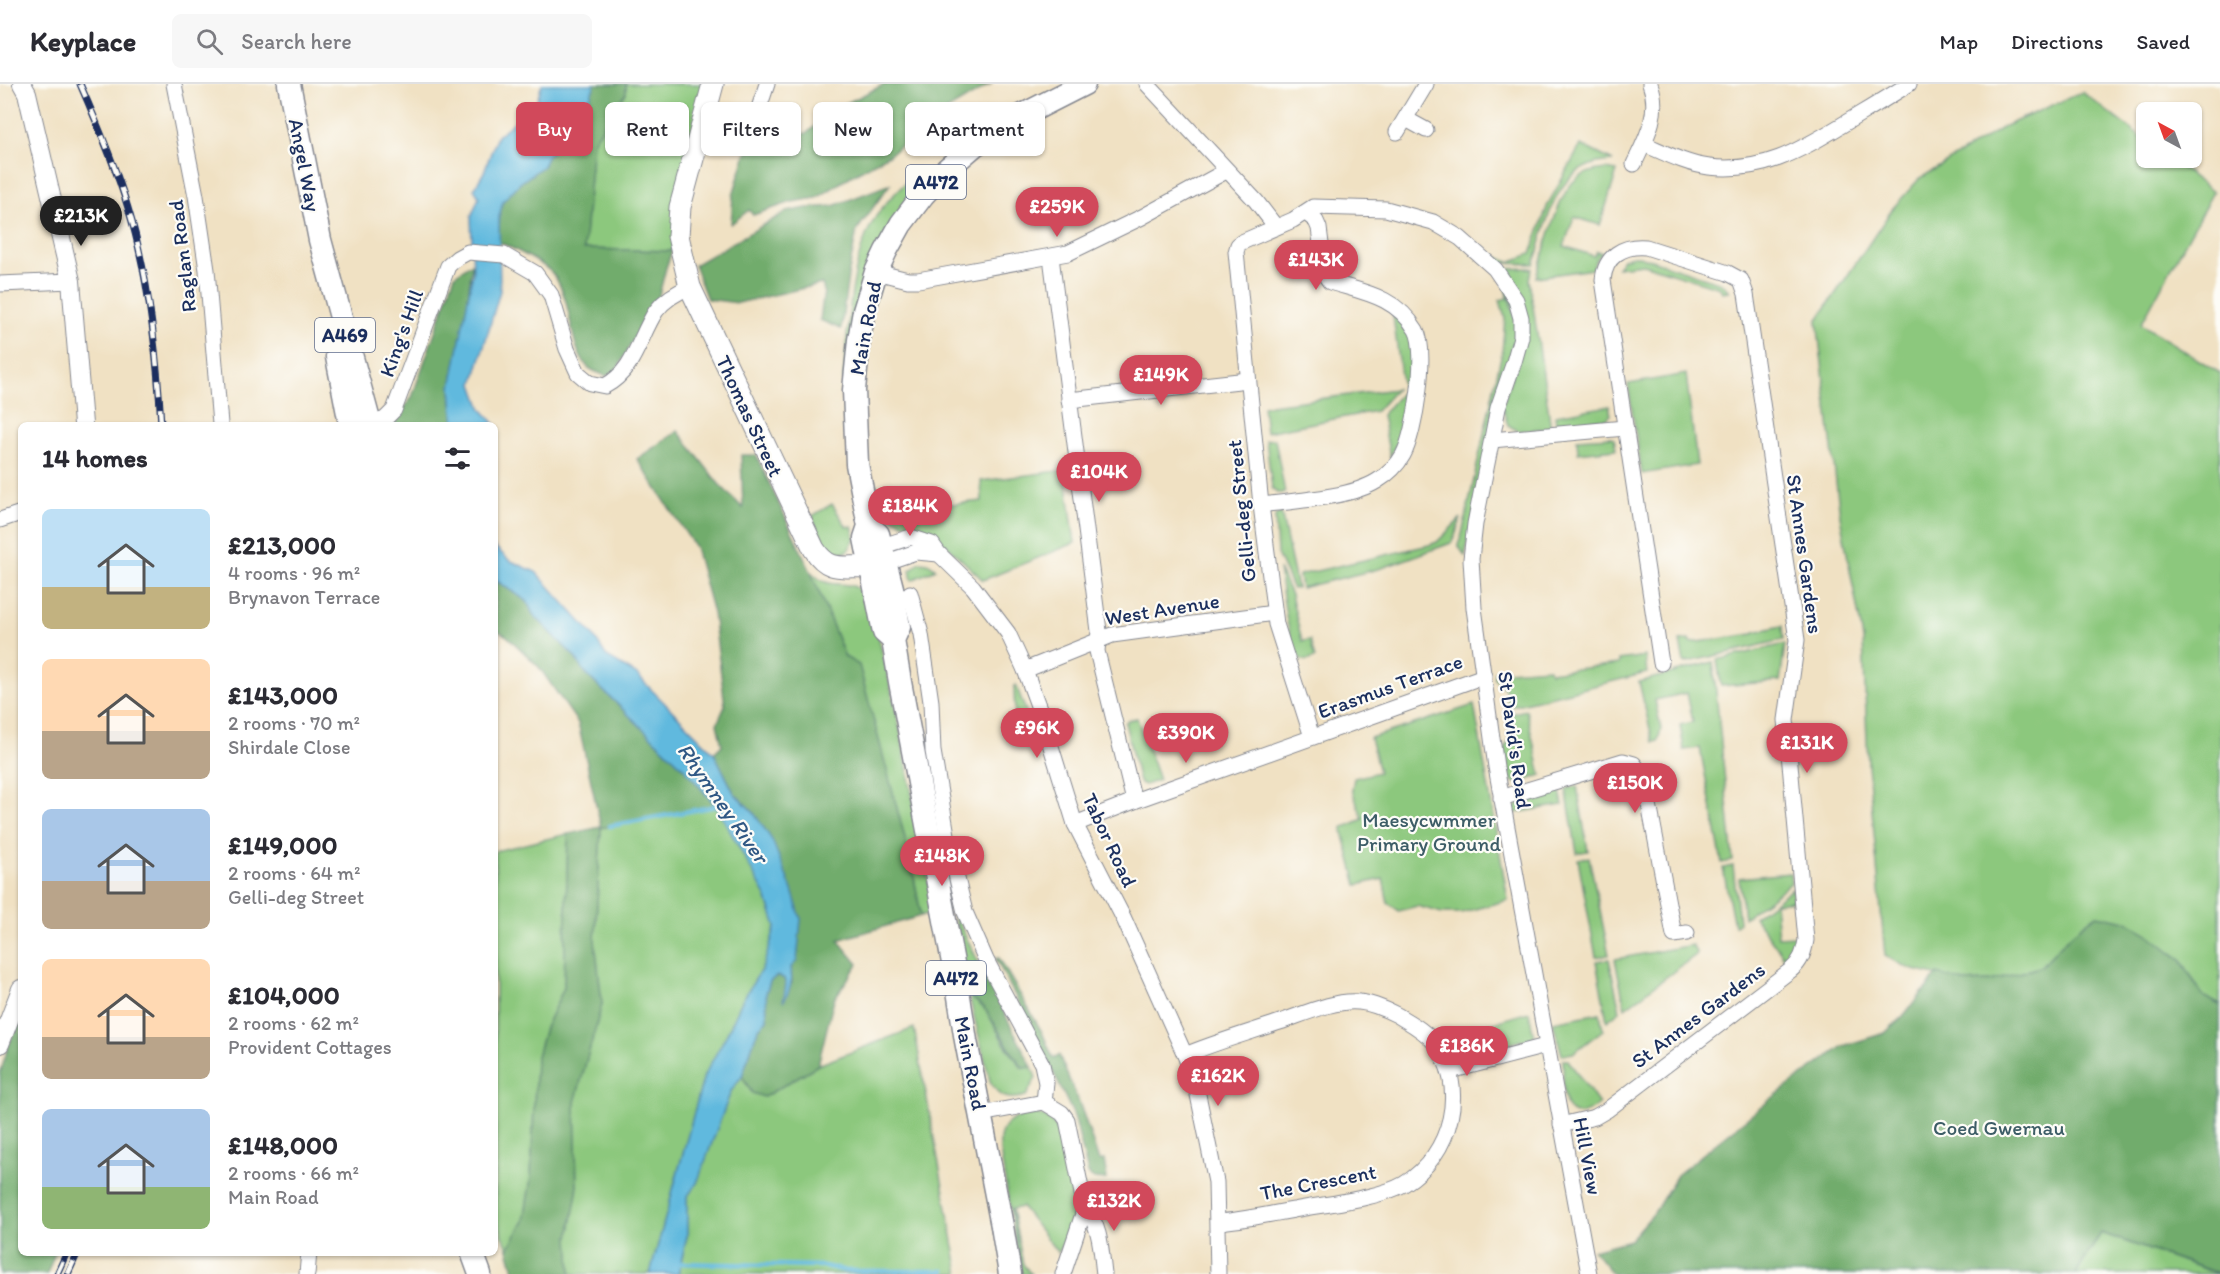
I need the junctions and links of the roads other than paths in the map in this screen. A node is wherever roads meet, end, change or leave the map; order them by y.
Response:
1 (22, 84) edge
2 (174, 84) edge
3 (289, 84) edge
4 (713, 84) edge
5 (767, 84) edge
6 (1084, 84) edge
7 (1147, 84) edge
8 (1426, 84) edge
9 (1650, 84) edge
10 (1909, 84) edge
11 (761, 102) edge
12 (1426, 130) dead end
13 (1644, 144) junction
14 (1635, 164) dead end
15 (1226, 171) junction
16 (1306, 213) junction
17 (1276, 227) junction
18 (321, 246) junction
19 (1051, 257) junction
20 (876, 272) junction
21 (71, 281) junction
22 (0, 284) edge
23 (690, 287) junction
24 (1248, 380) junction
25 (1069, 400) junction
26 (83, 422) edge
27 (220, 422) edge
28 (350, 422) edge
29 (369, 422) edge
30 (376, 422) edge
31 (1625, 428) junction
32 (1492, 440) junction
33 (1261, 505) junction
34 (18, 514) edge
35 (0, 520) edge
36 (871, 553) junction
37 (909, 593) dead end
38 (1274, 613) junction
39 (1098, 641) junction
40 (895, 650) junction
41 (924, 656) junction
42 (1661, 663) dead end
43 (1025, 670) junction
44 (1484, 676) junction
45 (1312, 737) junction
46 (1501, 798) junction
47 (1134, 801) junction
48 (1075, 824) junction
49 (1687, 933) dead end
50 (18, 997) edge
51 (0, 1044) edge
52 (1546, 1046) junction
53 (1185, 1055) junction
54 (1450, 1071) junction
55 (1044, 1102) junction
56 (981, 1114) junction
57 (1561, 1125) junction
58 (1085, 1208) junction
59 (1218, 1222) junction
60 (309, 1256) edge
61 (470, 1256) edge
62 (473, 1256) edge
63 (307, 1274) edge
64 (464, 1274) edge
65 (480, 1274) edge
66 (1010, 1274) edge
67 (1063, 1274) edge
68 (1104, 1274) edge
69 (1218, 1274) edge
70 (1589, 1274) edge

1 - 21 street
2 - 27 street, Raglan Road
3 - 18 main road, Angel Way / A469
4 - 23 main road, Thomas Street
5 - 11 street
6 - 20 main road, Main Road / A472
7 - 15 street
8 - 12 street
9 - 13 street
10 - 13 street
13 - 14 street
15 - 17 street
15 - 19 street
16 - 17 street, Gelli-deg Street
16 - 32 street, St David's Road
16 - 33 street
17 - 24 street, Gelli-deg Street
18 - 28 main road, A469
18 - 29 main road, A469
19 - 20 street
19 - 25 street
20 - 36 main road, Main Road / A472
21 - 22 street
21 - 26 street
23 - 30 street, King's Hill
23 - 36 main road, Thomas Street
24 - 25 street
24 - 33 street, Gelli-deg Street
25 - 39 street
31 - 32 street
31 - 42 street, St Annes Gardens
31 - 57 street, St Annes Gardens
32 - 44 street, St David's Road
33 - 38 street, Gelli-deg Street
34 - 35 street
36 - 40 main road, Main Road / A472
36 - 43 street, Tabor Road
37 - 41 street
38 - 39 street, West Avenue
38 - 45 street, Gelli-deg Street
39 - 43 street, West Avenue
39 - 47 street
40 - 41 street
40 - 56 main road, Main Road / A472
41 - 55 street
43 - 48 street, Tabor Road
44 - 45 street, Erasmus Terrace
44 - 46 street, St David's Road
45 - 47 street, Erasmus Terrace
46 - 49 street
46 - 52 street, St David's Road
47 - 48 street, Erasmus Terrace
48 - 53 street, Tabor Road
50 - 51 street
52 - 54 street
52 - 57 street, Hill View
53 - 54 street, The Crescent
53 - 59 street, Tabor Road
54 - 59 street, The Crescent
55 - 56 street
55 - 58 street
56 - 66 main road, Main Road / A472
57 - 70 street, Hill View
58 - 67 street
58 - 68 street
59 - 69 street, Tabor Road
60 - 63 street
61 - 64 main road
62 - 65 main road

